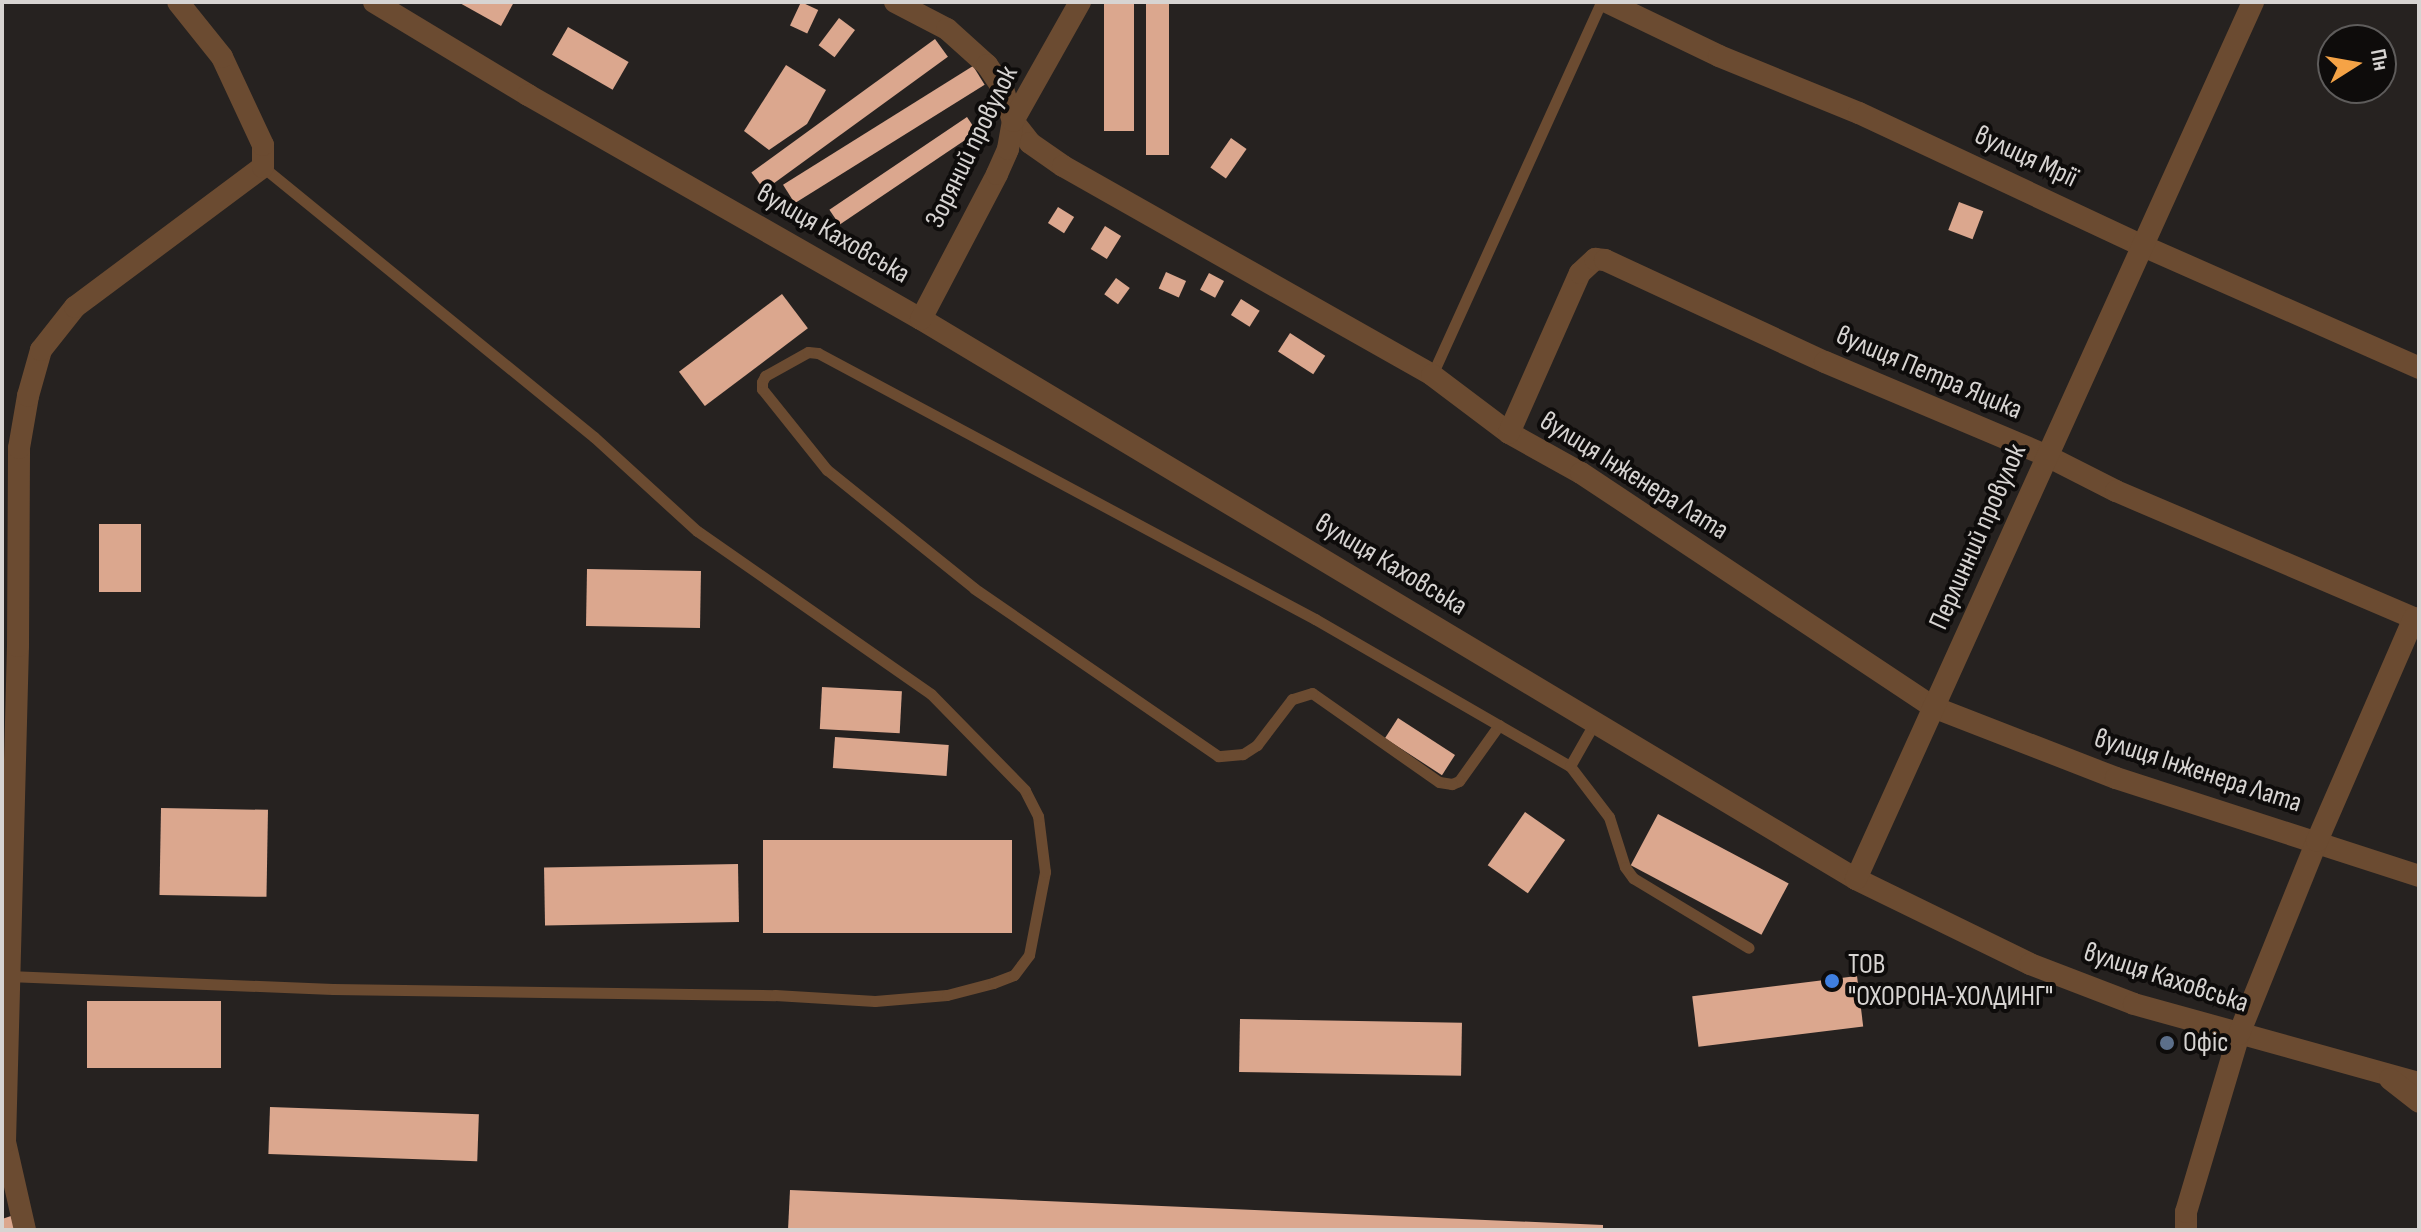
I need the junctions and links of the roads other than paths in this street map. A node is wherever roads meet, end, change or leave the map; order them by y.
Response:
1 (178, 2) edge
2 (374, 2) edge
3 (895, 2) edge
4 (1080, 2) edge
5 (1604, 2) edge
6 (2253, 2) edge
7 (1013, 121) junction
8 (263, 167) junction
9 (2143, 246) junction
10 (921, 319) junction
11 (2419, 368) edge
12 (1432, 375) junction
13 (1509, 433) junction
14 (2047, 456) junction
15 (2417, 619) edge
16 (1933, 707) junction
17 (1595, 722) junction
18 (1499, 725) junction
19 (1570, 766) junction
20 (2317, 841) junction
21 (2419, 876) edge
22 (1856, 879) junction
23 (1749, 948) dead end
24 (8, 976) junction
25 (2239, 1034) junction
26 (2380, 1071) junction
27 (2419, 1083) edge
28 (2419, 1102) edge
29 (25, 1230) edge
30 (2186, 1230) edge

1 - 8 street
2 - 10 street, вулиця Каховська
3 - 7 street, вулиця Інженера Лата
4 - 7 street, Зоряний провулок
5 - 9 street, вулиця Мрії
5 - 12 lane
6 - 9 street, Перлинний провулок
7 - 10 street, Зоряний провулок
7 - 12 street, вулиця Інженера Лата
8 - 24 street
8 - 24 lane
9 - 11 street, вулиця Мрії
9 - 14 street, Перлинний провулок
10 - 17 street, вулиця Каховська
12 - 13 street, вулиця Інженера Лата
13 - 14 street, вулиця Петра Яцика
13 - 16 street, вулиця Інженера Лата
14 - 15 street, вулиця Петра Яцика
14 - 16 street, Перлинний провулок
15 - 20 street
16 - 20 street, вулиця Інженера Лата
16 - 22 street, Перлинний провулок
17 - 19 lane
17 - 22 street, вулиця Каховська
18 - 18 lane
18 - 19 lane
19 - 23 lane
20 - 21 street, вулиця Інженера Лата
20 - 25 street
22 - 25 street, вулиця Каховська
24 - 29 street
25 - 26 street, вулиця Каховська
25 - 30 street
26 - 27 street, вулиця Каховська
26 - 28 street

